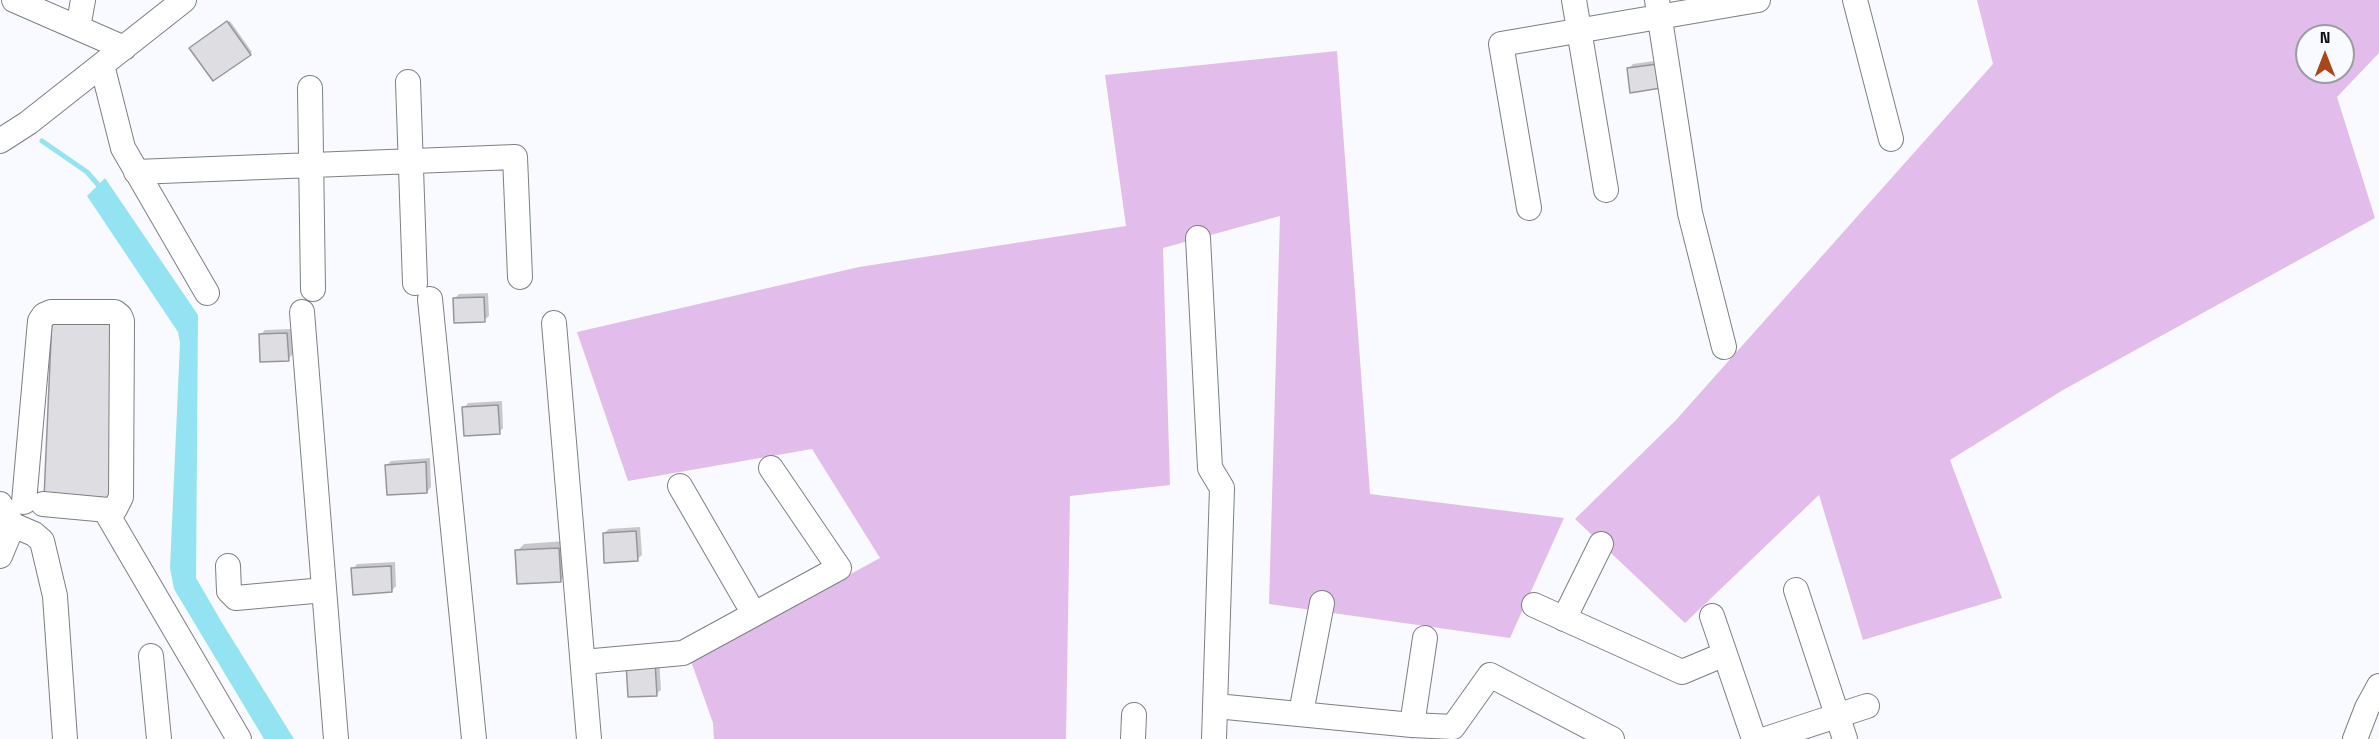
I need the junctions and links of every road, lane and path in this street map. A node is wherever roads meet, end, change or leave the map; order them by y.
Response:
1 (14, 0) edge
2 (83, 0) edge
3 (184, 0) edge
4 (1574, 0) edge
5 (1758, 0) edge
6 (1855, 0) edge
7 (1658, 8) edge
8 (78, 28) junction
9 (1579, 31) junction
10 (124, 48) junction
11 (102, 65) junction
12 (408, 82) dead end
13 (310, 88) dead end
14 (1891, 139) dead end
15 (0, 141) edge
16 (411, 161) junction
17 (311, 165) junction
18 (136, 172) junction
19 (1606, 190) dead end
20 (1529, 208) dead end
21 (1198, 238) dead end
22 (520, 277) dead end
23 (313, 289) dead end
24 (207, 293) dead end
25 (302, 312) dead end
26 (554, 322) dead end
27 (1724, 347) dead end
28 (771, 468) dead end
29 (680, 486) dead end
30 (22, 504) edge
31 (111, 518) junction
32 (13, 525) junction
33 (1601, 544) dead end
34 (0, 556) edge
35 (228, 566) dead end
36 (324, 590) junction
37 (1796, 590) dead end
38 (1322, 603) dead end
39 (1534, 605) dead end
40 (754, 614) junction
41 (1712, 616) dead end
42 (1564, 619) junction
43 (1425, 638) dead end
44 (1725, 654) junction
45 (151, 656) dead end
46 (583, 662) junction
47 (2379, 686) edge
48 (1216, 706) junction
49 (1867, 706) dead end
50 (1301, 713) junction
51 (1134, 715) dead end
52 (1837, 716) junction
53 (1412, 725) junction
54 (65, 739) edge
55 (159, 739) edge
56 (239, 739) edge
57 (336, 739) edge
58 (474, 739) edge
59 (590, 739) edge
60 (1133, 739) edge
61 (1214, 739) edge
62 (1612, 739) edge
63 (1754, 739) edge
64 (1766, 739) edge
65 (1845, 739) edge
66 (2355, 739) edge

1 - 8 street
2 - 8 street
3 - 10 street
4 - 9 street
5 - 7 street
6 - 14 street
7 - 9 street
7 - 27 street
8 - 10 street
9 - 19 street
9 - 20 street
10 - 11 street
11 - 15 street
11 - 18 street
12 - 16 street
13 - 17 street
16 - 17 street
16 - 22 street
16 - 58 street
17 - 18 street
17 - 23 street
18 - 24 street
21 - 48 street
25 - 36 street
26 - 46 street
28 - 40 street
29 - 40 street
30 - 31 street
30 - 31 street
30 - 32 street
31 - 56 street
32 - 34 street
32 - 54 street
33 - 42 street
35 - 36 street
36 - 57 street
37 - 52 street
38 - 50 street
39 - 42 street
40 - 46 street
41 - 44 street
42 - 44 street
43 - 53 street
44 - 63 street
45 - 55 street
46 - 59 street
47 - 66 street
48 - 50 street
48 - 61 street
49 - 52 street
50 - 53 street
51 - 60 street
52 - 64 street
52 - 65 street
53 - 62 street

